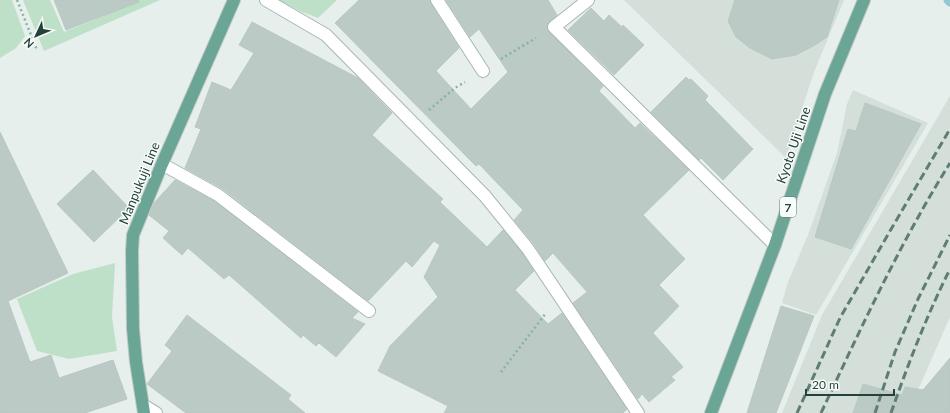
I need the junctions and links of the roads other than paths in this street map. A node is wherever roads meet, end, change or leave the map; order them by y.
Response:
1 (234, 0) edge
2 (266, 0) edge
3 (437, 0) edge
4 (588, 0) edge
5 (864, 0) edge
6 (483, 71) dead end
7 (162, 164) junction
8 (775, 245) junction
9 (369, 311) dead end
10 (144, 409) edge
11 (156, 413) edge
12 (638, 413) edge
13 (711, 413) edge

1 - 7 main road, Manpukuji Line
2 - 12 street
3 - 6 street
4 - 8 street
5 - 8 main road, Kyoto Uji Line / 7
7 - 9 street
7 - 10 main road, Manpukuji Line
8 - 13 main road, Kyoto Uji Line / 7
10 - 11 street

